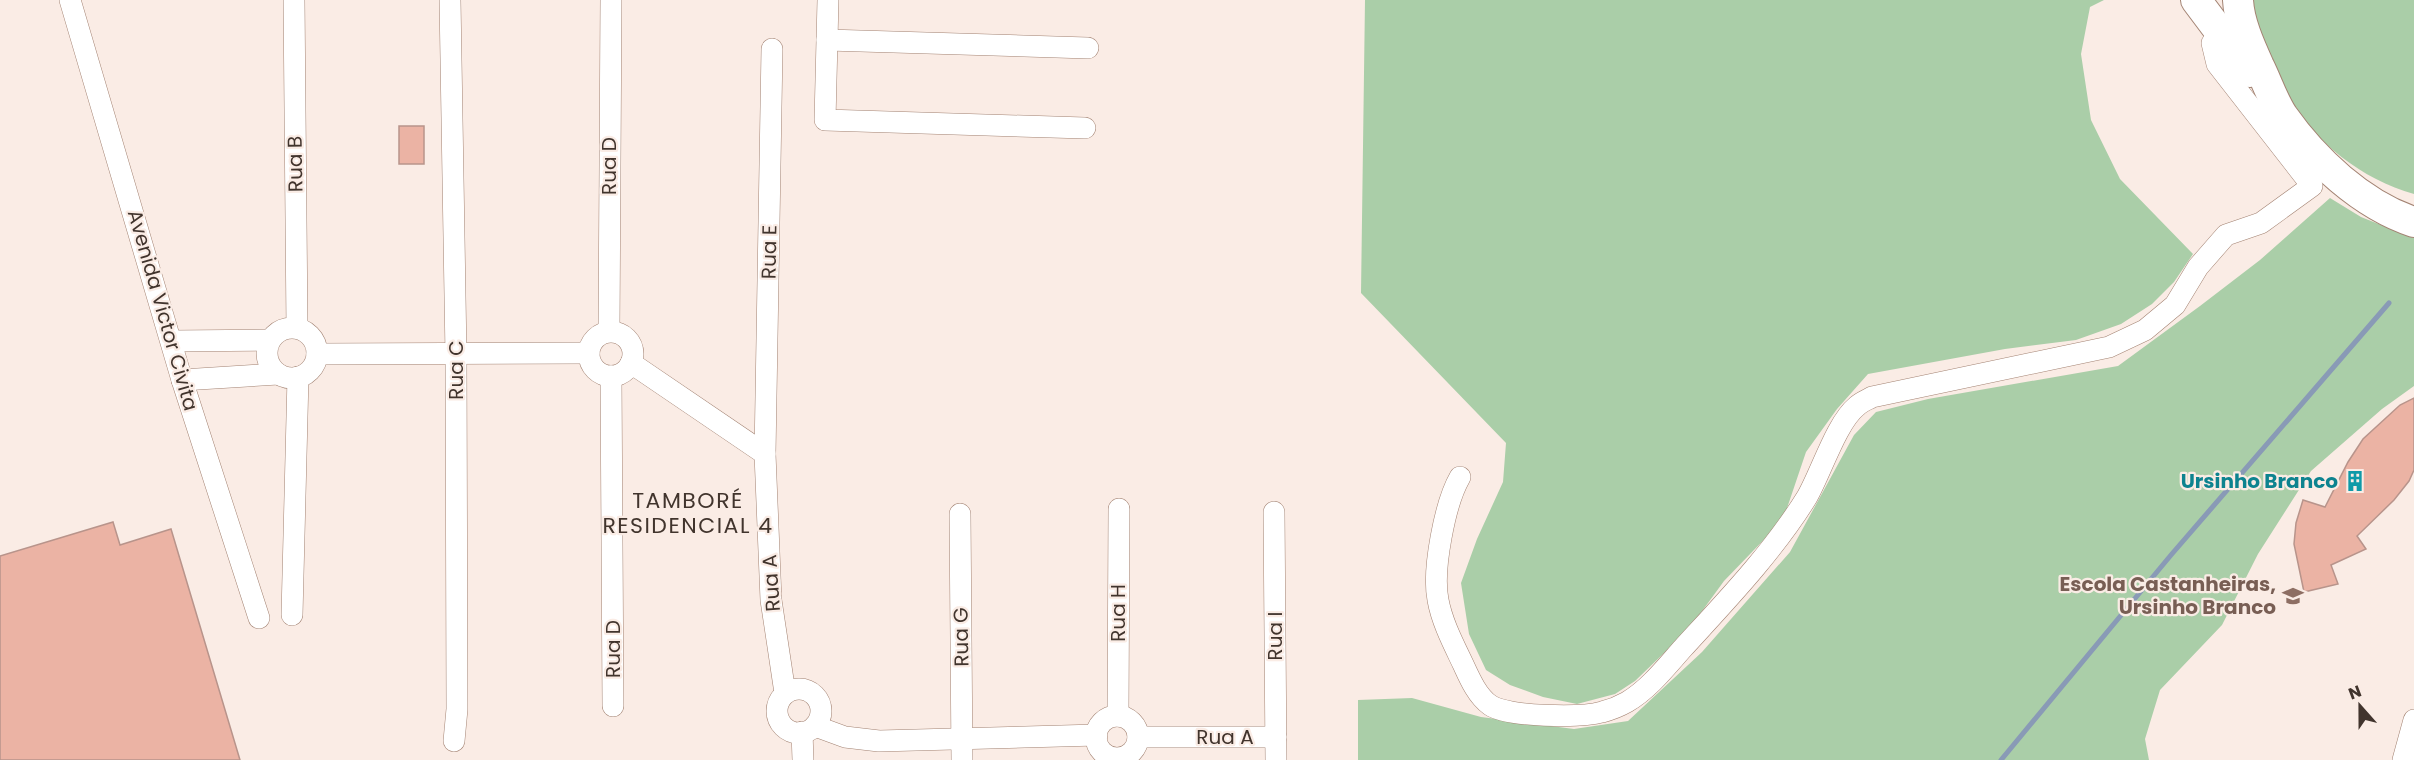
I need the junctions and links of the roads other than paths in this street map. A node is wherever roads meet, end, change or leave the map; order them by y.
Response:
1 (70, 0) edge
2 (294, 0) edge
3 (450, 0) edge
4 (610, 0) edge
5 (828, 0) edge
6 (2196, 0) edge
7 (2238, 0) edge
8 (2221, 32) junction
9 (827, 40) junction
10 (1088, 48) dead end
11 (772, 49) dead end
12 (2282, 114) junction
13 (1085, 128) dead end
14 (2414, 222) edge
15 (297, 328) junction
16 (609, 332) junction
17 (270, 340) junction
18 (172, 341) junction
19 (588, 353) junction
20 (317, 354) junction
21 (456, 355) junction
22 (631, 363) junction
23 (288, 376) junction
24 (611, 376) junction
25 (182, 380) junction
26 (765, 454) junction
27 (1461, 477) dead end
28 (1119, 509) dead end
29 (1275, 512) dead end
30 (960, 514) dead end
31 (292, 615) dead end
32 (258, 618) dead end
33 (785, 693) junction
34 (613, 706) dead end
35 (1118, 716) junction
36 (2414, 720) edge
37 (809, 729) junction
38 (1097, 735) junction
39 (1138, 737) junction
40 (1276, 737) junction
41 (454, 741) dead end
42 (962, 750) edge
43 (1120, 759) edge
44 (803, 760) edge
45 (1276, 760) edge
46 (2403, 760) edge

1 - 18 street, Avenida Victor Civita
2 - 15 street, Rua B
3 - 21 street, Rua C
4 - 16 street, Rua D
5 - 9 street
6 - 8 main road
7 - 12 main road
8 - 12 main road
8 - 27 street
9 - 10 street
9 - 13 street
11 - 26 street, Rua E
12 - 14 main road
15 - 17 street
15 - 20 street
16 - 19 street
16 - 22 street
17 - 18 street
17 - 23 street
18 - 25 street, Avenida Victor Civita
19 - 21 street
19 - 24 street
20 - 21 street
20 - 23 street
21 - 41 street, Rua C
22 - 24 street
22 - 26 street
23 - 25 street
23 - 31 street
24 - 34 street, Rua D
25 - 32 street, Avenida Victor Civita
26 - 33 street, Rua A
28 - 35 street, Rua H
29 - 40 street, Rua I
30 - 42 street, Rua G
33 - 37 street
33 - 37 street
35 - 38 street
35 - 39 street
36 - 46 street
37 - 42 street
37 - 44 street
38 - 42 street
38 - 43 street
39 - 40 street, Rua A
39 - 43 street
40 - 45 street, Rua I

